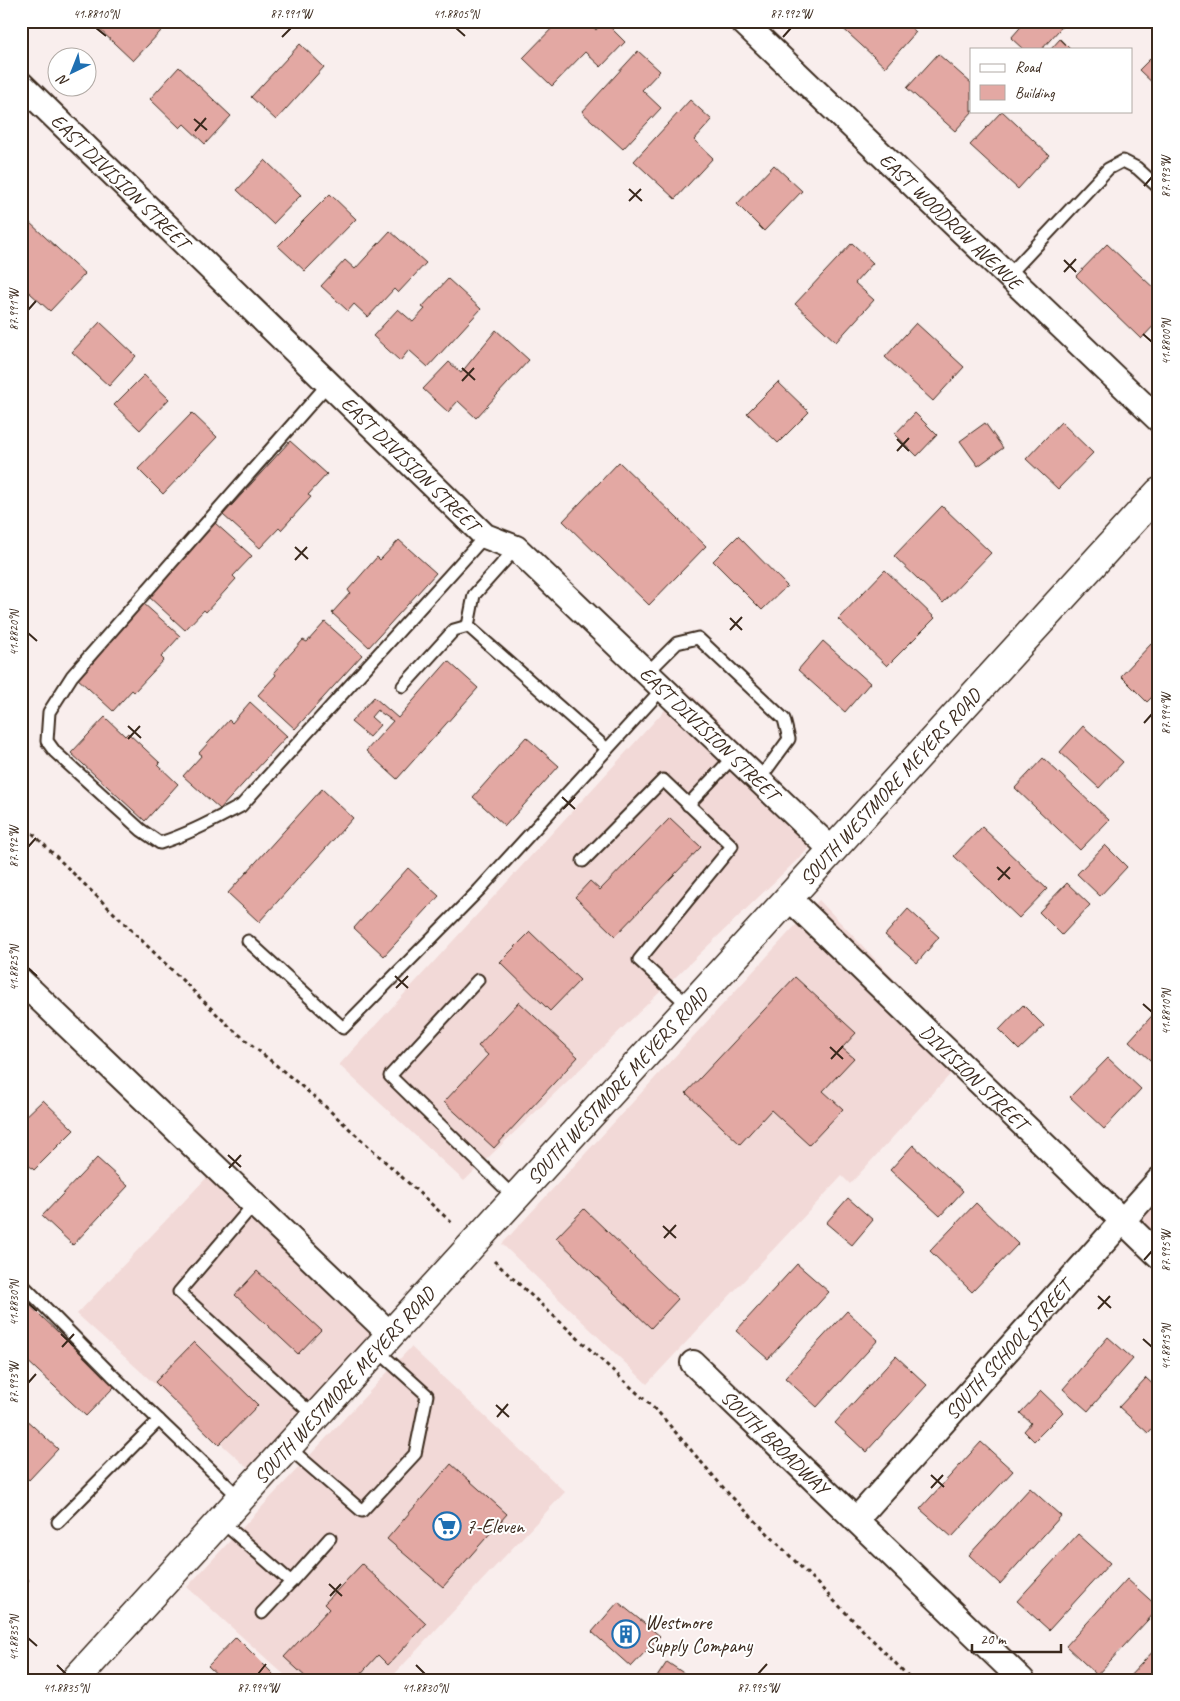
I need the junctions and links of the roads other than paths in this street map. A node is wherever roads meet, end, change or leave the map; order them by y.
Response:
1 (755, 25) edge
2 (21, 84) edge
3 (1159, 188) edge
4 (1008, 276) junction
5 (328, 384) junction
6 (1159, 420) edge
7 (1159, 492) edge
8 (485, 536) junction
9 (516, 548) junction
10 (468, 626) junction
11 (655, 681) junction
12 (403, 686) dead end
13 (608, 749) junction
14 (734, 756) junction
15 (759, 780) junction
16 (688, 805) junction
17 (832, 850) junction
18 (583, 861) dead end
19 (788, 898) junction
20 (248, 941) dead end
21 (478, 980) dead end
22 (21, 981) edge
23 (690, 1006) junction
24 (1159, 1180) edge
25 (515, 1198) junction
26 (254, 1204) junction
27 (1122, 1220) junction
28 (1159, 1256) edge
29 (21, 1283) edge
30 (384, 1342) junction
31 (693, 1363) dead end
32 (315, 1417) junction
33 (159, 1420) junction
34 (288, 1447) junction
35 (241, 1499) junction
36 (856, 1520) junction
37 (221, 1521) junction
38 (58, 1522) dead end
39 (330, 1538) dead end
40 (291, 1582) junction
41 (262, 1613) dead end
42 (75, 1680) edge
43 (1022, 1680) edge

1 - 4 street, EAST WOODROW AVENUE
2 - 5 street, EAST DIVISION STREET
3 - 4 lane
4 - 6 street, EAST WOODROW AVENUE
5 - 8 street, EAST DIVISION STREET
5 - 8 lane
7 - 17 street, SOUTH WESTMORE MEYERS ROAD
8 - 9 street, EAST DIVISION STREET
9 - 10 lane
9 - 11 street, EAST DIVISION STREET
10 - 12 lane
10 - 13 lane
11 - 13 lane
11 - 14 street, EAST DIVISION STREET
11 - 15 lane
13 - 20 lane
14 - 15 street, EAST DIVISION STREET
14 - 16 lane
15 - 17 street, EAST DIVISION STREET
16 - 18 lane
16 - 23 lane
17 - 19 street, SOUTH WESTMORE MEYERS ROAD
19 - 23 street, SOUTH WESTMORE MEYERS ROAD
19 - 27 street, DIVISION STREET
21 - 25 lane
22 - 26 street
23 - 25 street, SOUTH WESTMORE MEYERS ROAD
24 - 27 street, SOUTH SCHOOL STREET
25 - 30 street, SOUTH WESTMORE MEYERS ROAD
26 - 30 street
26 - 32 lane
27 - 28 street, DIVISION STREET
27 - 36 street, SOUTH SCHOOL STREET
29 - 33 lane
30 - 32 street, SOUTH WESTMORE MEYERS ROAD
30 - 34 lane
31 - 36 street, SOUTH BROADWAY
32 - 34 street, SOUTH WESTMORE MEYERS ROAD
33 - 35 lane
33 - 38 lane
34 - 35 street, SOUTH WESTMORE MEYERS ROAD
35 - 37 street, SOUTH WESTMORE MEYERS ROAD
36 - 43 street, SOUTH BROADWAY
37 - 40 lane
37 - 42 street, SOUTH WESTMORE MEYERS ROAD
39 - 40 lane
40 - 41 lane

